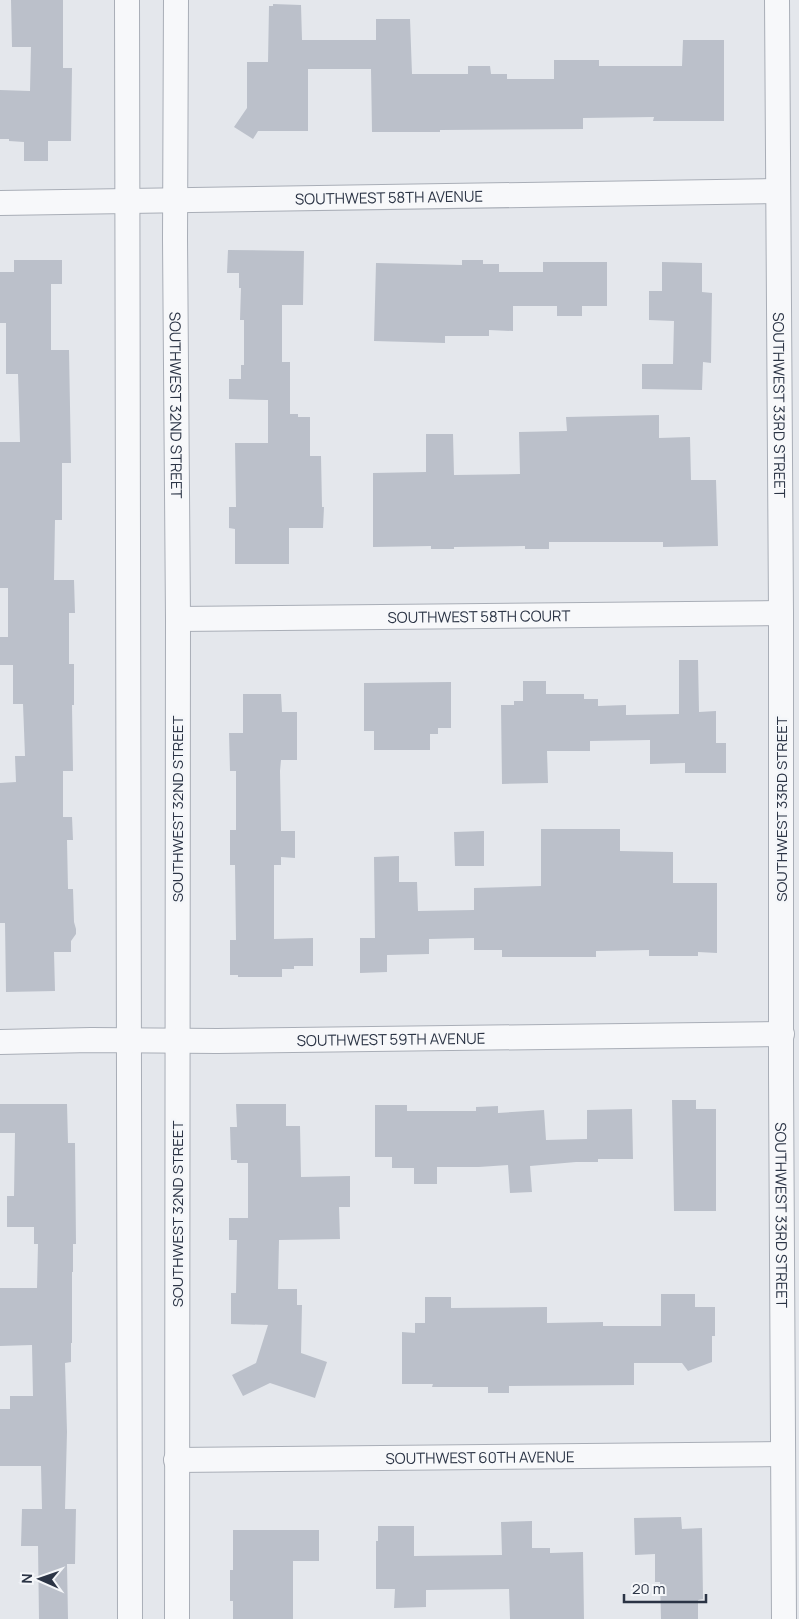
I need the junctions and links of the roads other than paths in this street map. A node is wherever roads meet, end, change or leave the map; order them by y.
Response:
1 (127, 0) edge
2 (176, 0) edge
3 (777, 0) edge
4 (777, 191) junction
5 (127, 200) junction
6 (175, 200) junction
7 (0, 203) edge
8 (781, 613) junction
9 (178, 619) junction
10 (782, 1034) junction
11 (129, 1040) junction
12 (177, 1040) junction
13 (0, 1042) edge
14 (783, 1454) junction
15 (176, 1460) junction
16 (130, 1619) edge
17 (176, 1619) edge
18 (784, 1619) edge

1 - 5 street
2 - 6 street, SOUTHWEST 32ND STREET
3 - 4 street, SOUTHWEST 33RD STREET
4 - 6 street, SOUTHWEST 58TH AVENUE
4 - 8 street, SOUTHWEST 33RD STREET
5 - 6 street, SOUTHWEST 58TH AVENUE
5 - 7 street, SOUTHWEST 58TH AVENUE
5 - 11 street
6 - 9 street, SOUTHWEST 32ND STREET
8 - 9 street, SOUTHWEST 58TH COURT
8 - 10 street, SOUTHWEST 33RD STREET
9 - 12 street, SOUTHWEST 32ND STREET
10 - 12 street, SOUTHWEST 59TH AVENUE
10 - 14 street, SOUTHWEST 33RD STREET
11 - 12 street, SOUTHWEST 59TH AVENUE
11 - 13 street, SOUTHWEST 59TH AVENUE
11 - 16 street
12 - 15 street, SOUTHWEST 32ND STREET
14 - 15 street, SOUTHWEST 60TH AVENUE
14 - 18 street, SOUTHWEST 33RD STREET
15 - 17 street, SOUTHWEST 32ND STREET

